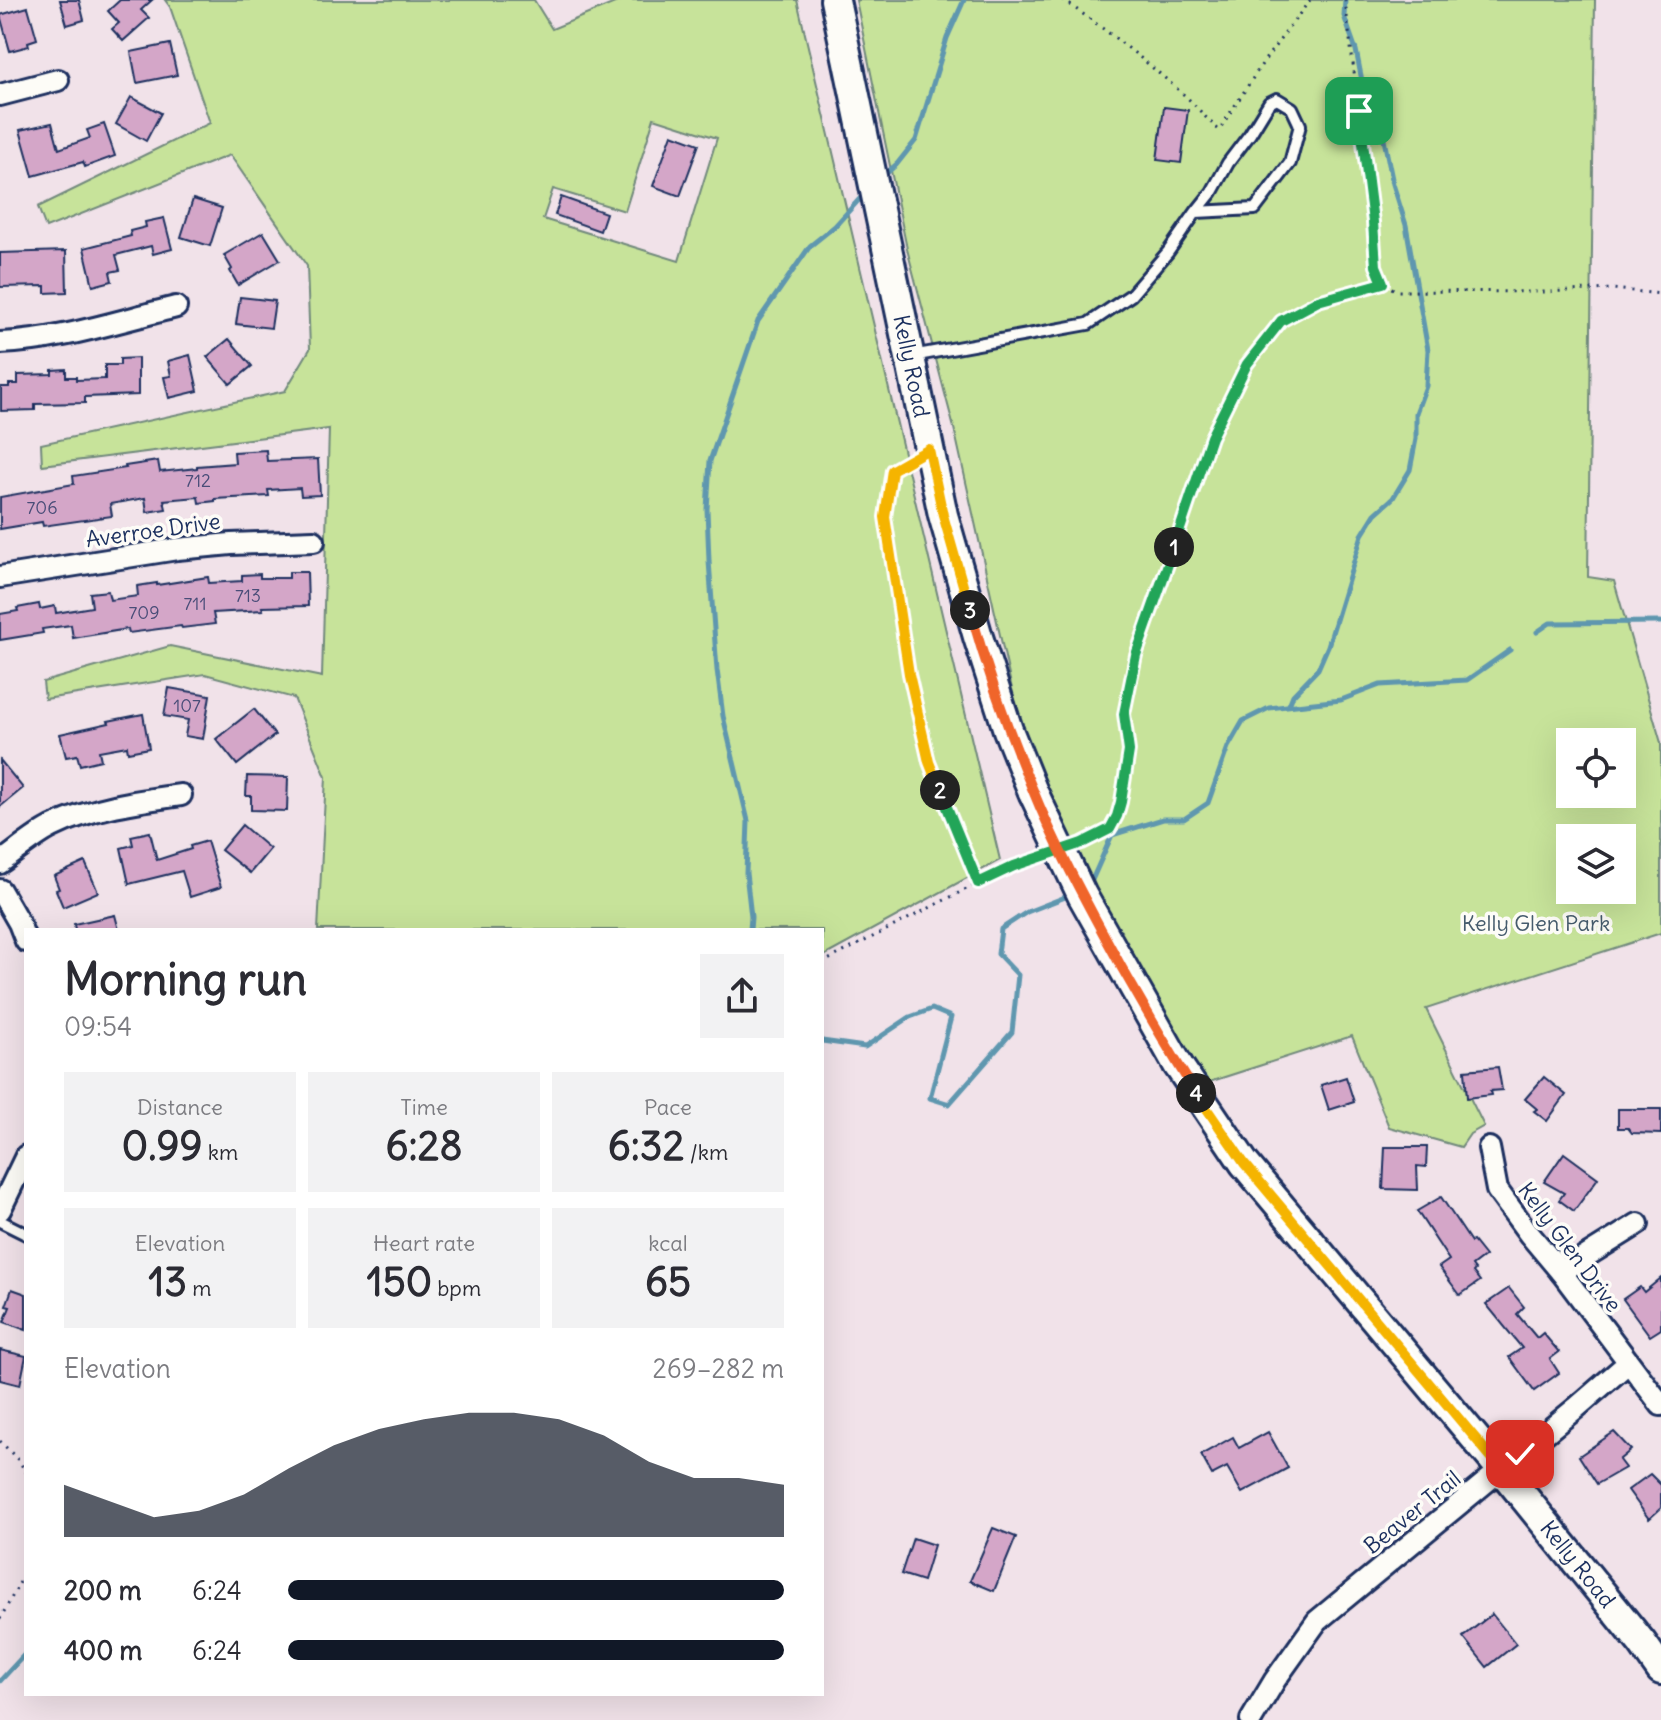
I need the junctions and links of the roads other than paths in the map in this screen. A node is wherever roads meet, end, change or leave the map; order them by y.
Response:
1 (835, 0) edge
2 (58, 80) dead end
3 (0, 95) edge
4 (1196, 212) junction
5 (176, 307) dead end
6 (0, 343) edge
7 (910, 356) junction
8 (314, 541) dead end
9 (0, 577) edge
10 (181, 795) dead end
11 (0, 863) edge
12 (0, 890) edge
13 (24, 936) edge
14 (1489, 1148) dead end
15 (24, 1160) edge
16 (0, 1210) edge
17 (0, 1221) edge
18 (1638, 1224) dead end
19 (24, 1233) edge
20 (1561, 1272) junction
21 (1628, 1363) junction
22 (1661, 1405) edge
23 (1502, 1470) junction
24 (1661, 1670) edge
25 (1251, 1720) edge

1 - 7 street, Kelly Road
2 - 3 street
4 - 4 lane
4 - 7 lane
5 - 6 street
7 - 23 street, Kelly Road, bridge
8 - 9 street, Averroe Drive
10 - 11 street
12 - 13 street
14 - 20 street, Kelly Glen Drive
15 - 16 street
17 - 19 lane
18 - 20 street
20 - 21 street, Kelly Glen Drive
21 - 22 street, Kelly Glen Drive
21 - 23 street, Beaver Trail
23 - 24 street, Kelly Road
23 - 25 street, Beaver Trail

